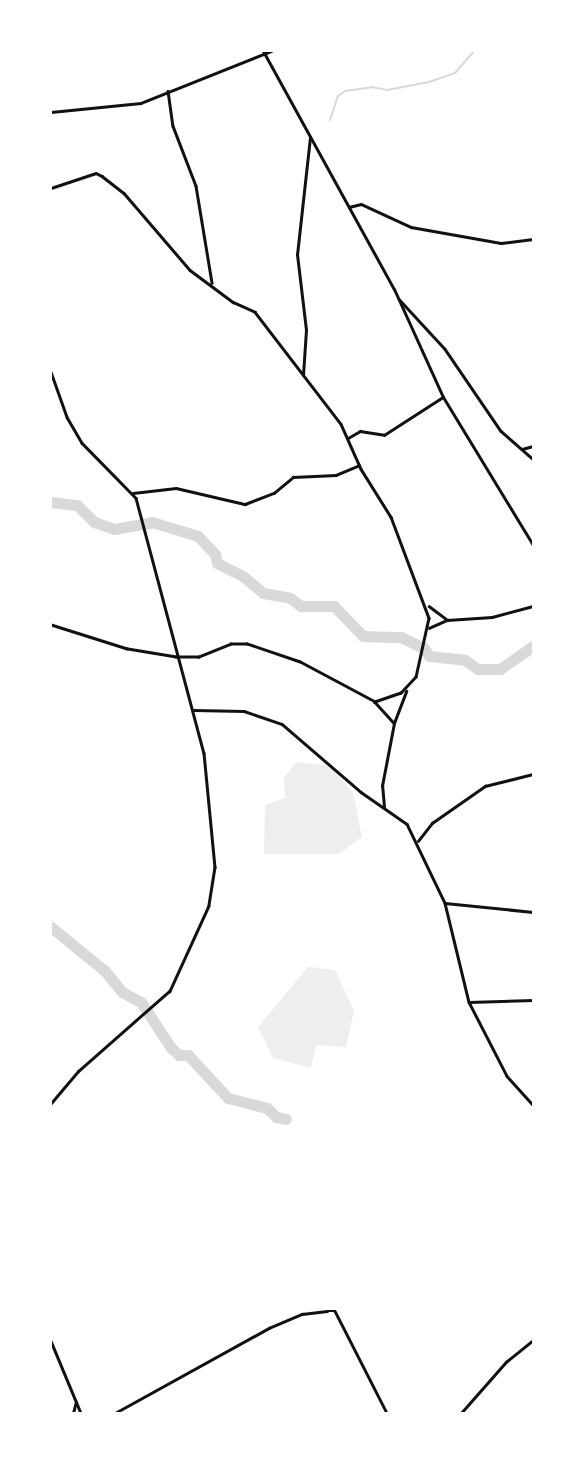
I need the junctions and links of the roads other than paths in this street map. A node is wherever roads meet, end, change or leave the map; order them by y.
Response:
1 (271, 51) edge
2 (264, 53) edge
3 (168, 91) junction
4 (51, 112) edge
5 (311, 135) junction
6 (51, 188) edge
7 (349, 206) junction
8 (533, 239) edge
9 (212, 283) junction
10 (398, 298) junction
11 (51, 372) edge
12 (303, 375) junction
13 (443, 397) junction
14 (348, 438) junction
15 (533, 446) edge
16 (521, 450) junction
17 (533, 459) edge
18 (359, 465) junction
19 (133, 493) junction
20 (533, 546) edge
21 (428, 605) junction
22 (533, 606) edge
23 (447, 620) junction
24 (51, 625) edge
25 (429, 628) junction
26 (176, 657) junction
27 (406, 690) junction
28 (375, 702) junction
29 (194, 710) junction
30 (394, 722) junction
31 (533, 774) edge
32 (384, 807) junction
33 (418, 841) junction
34 (444, 902) junction
35 (533, 912) edge
36 (533, 1000) edge
37 (469, 1002) junction
38 (51, 1104) edge
39 (533, 1105) edge
40 (533, 1340) edge
41 (51, 1341) edge
42 (76, 1402) junction
43 (73, 1413) edge
44 (81, 1413) edge
45 (115, 1413) edge
46 (387, 1413) edge
47 (460, 1413) edge

1 - 2 street
2 - 3 street
2 - 5 street
3 - 4 street
3 - 9 street
5 - 7 street
5 - 12 street
6 - 9 street
7 - 8 street
7 - 10 street
9 - 12 street
10 - 13 street
10 - 16 street
11 - 19 street
12 - 14 street
13 - 14 street
13 - 20 street
14 - 18 street
15 - 16 street
16 - 17 street
18 - 19 street
18 - 21 street
19 - 26 street
21 - 23 street
21 - 25 street
22 - 23 street
23 - 25 street
24 - 26 street
25 - 27 street
26 - 28 street
26 - 29 street
27 - 28 street
27 - 30 street
28 - 30 street
29 - 32 street
29 - 38 street
30 - 32 street
31 - 33 street
32 - 33 street
33 - 34 street
34 - 35 street
34 - 37 street
36 - 37 street
37 - 39 street
40 - 47 street
41 - 42 street
42 - 43 street
42 - 44 street
45 - 46 street

